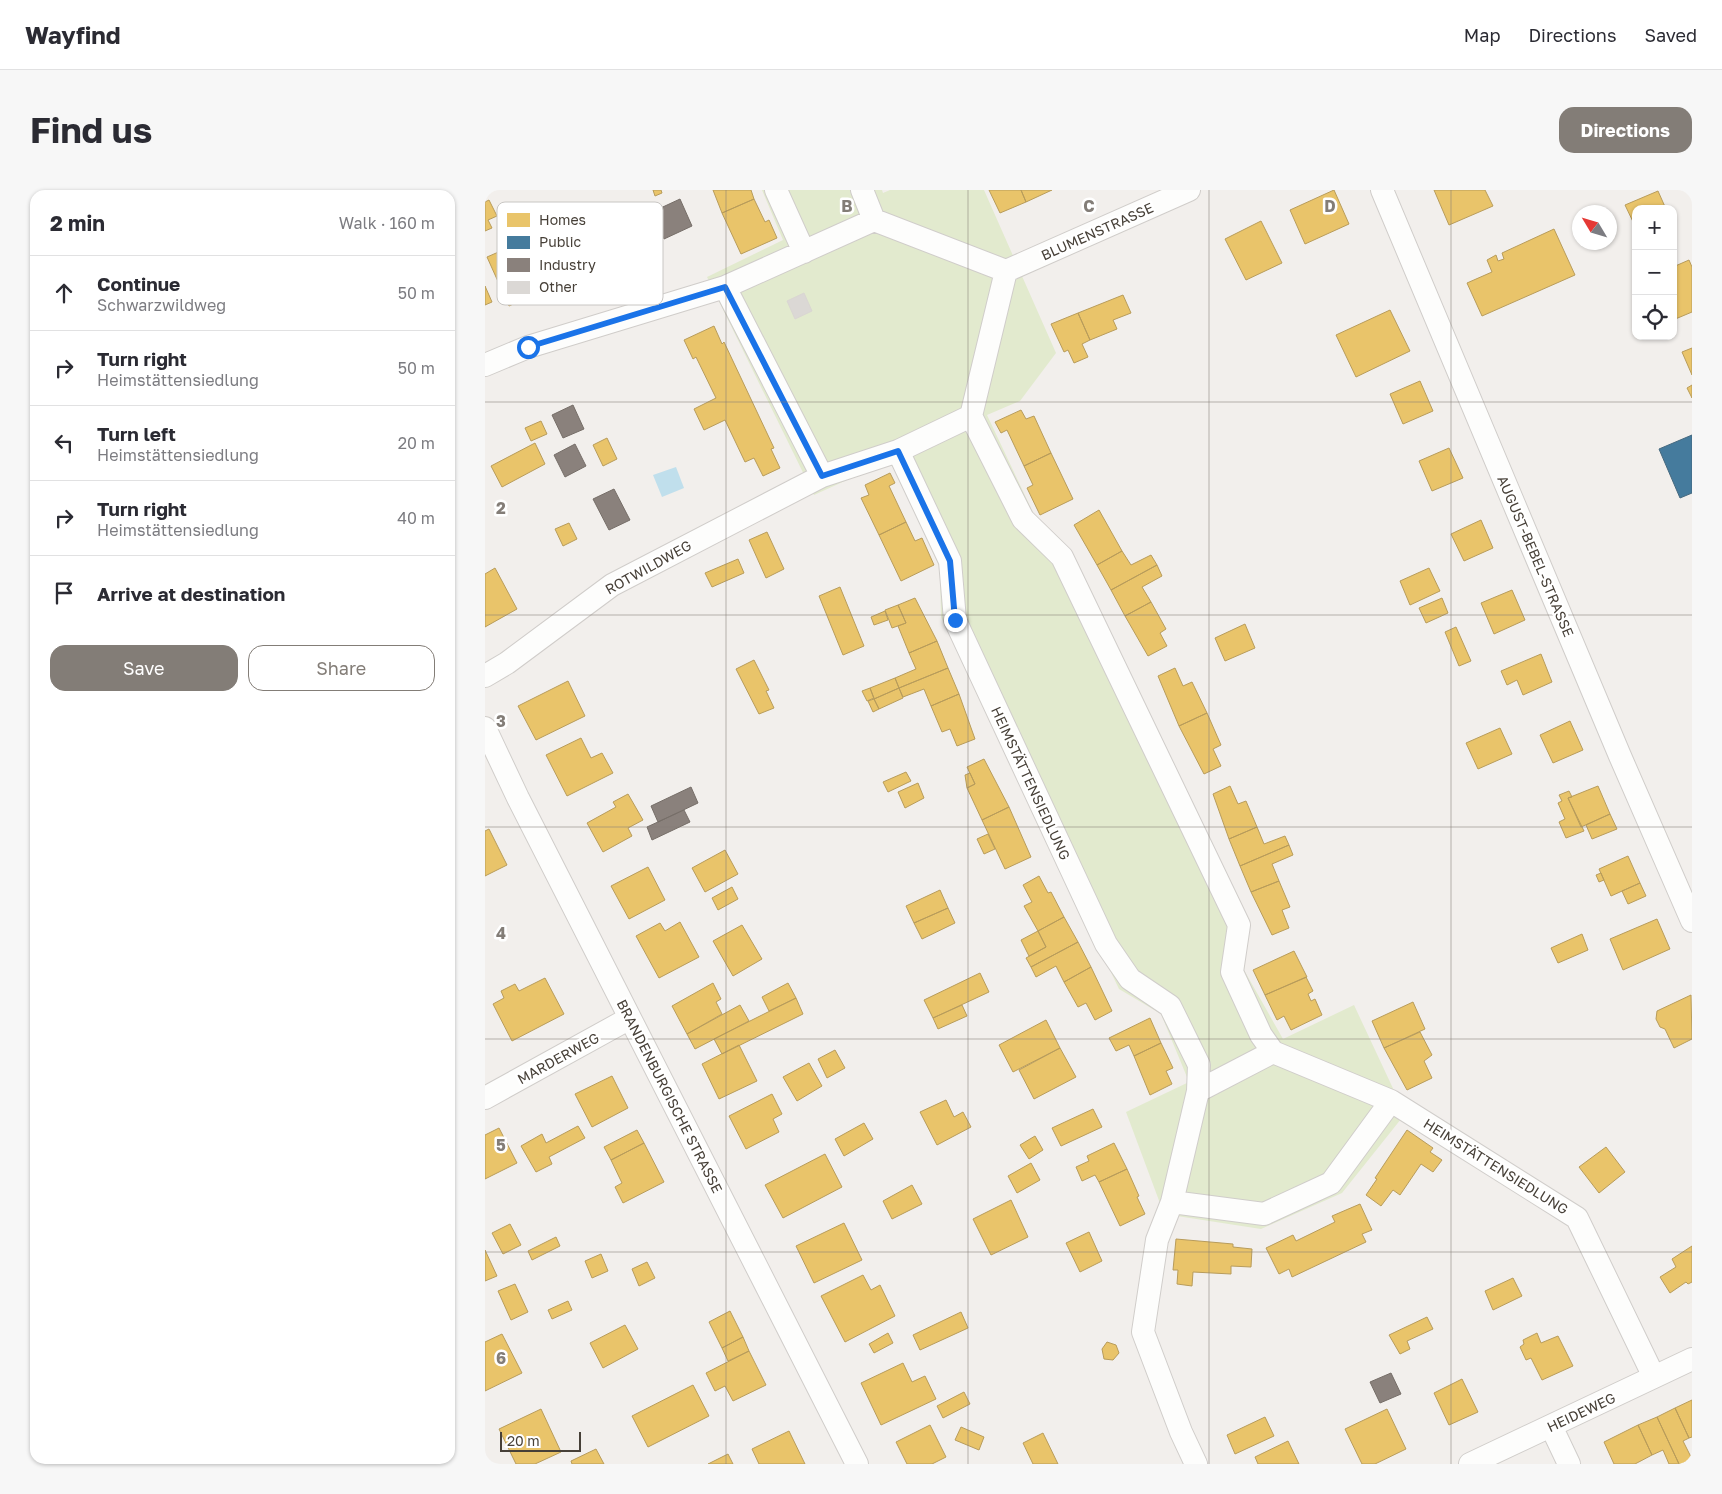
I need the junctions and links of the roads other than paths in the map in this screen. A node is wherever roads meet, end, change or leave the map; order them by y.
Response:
1 (776, 190) edge
2 (862, 190) edge
3 (1189, 190) edge
4 (1382, 190) edge
5 (875, 220) junction
6 (804, 252) junction
7 (1005, 271) junction
8 (725, 287) junction
9 (485, 365) edge
10 (971, 416) junction
11 (898, 451) junction
12 (822, 476) junction
13 (485, 676) edge
14 (485, 728) edge
15 (1692, 920) edge
16 (630, 1018) junction
17 (1273, 1052) junction
18 (1198, 1091) junction
19 (485, 1098) edge
20 (1391, 1101) junction
21 (1172, 1202) junction
22 (1692, 1358) edge
23 (1654, 1377) junction
24 (1551, 1426) junction
25 (857, 1464) edge
26 (1196, 1464) edge
27 (1470, 1464) edge
28 (1569, 1464) edge

1 - 6 street
2 - 5 street
3 - 7 street, BLUMENSTRASSE
4 - 15 street, AUGUST-BEBEL-STRASSE
5 - 6 street
5 - 7 street
6 - 8 street
7 - 10 street
8 - 9 street
8 - 12 street
10 - 11 street
10 - 17 street
11 - 12 street
11 - 18 street, HEIMSTÄTTENSIEDLUNG
12 - 13 street, ROTWILDWEG
14 - 16 street, BRANDENBURGISCHE STRASSE
16 - 19 street, MARDERWEG
16 - 25 street, BRANDENBURGISCHE STRASSE
17 - 18 street
17 - 20 street, HEIMSTÄTTENSIEDLUNG
18 - 21 street, HEIMSTÄTTENSIEDLUNG
20 - 21 street
20 - 23 street, HEIMSTÄTTENSIEDLUNG
21 - 26 street, HEIMSTÄTTENSIEDLUNG
22 - 23 street, HEIDEWEG
23 - 24 street, HEIDEWEG
24 - 27 street, HEIDEWEG
24 - 28 street

